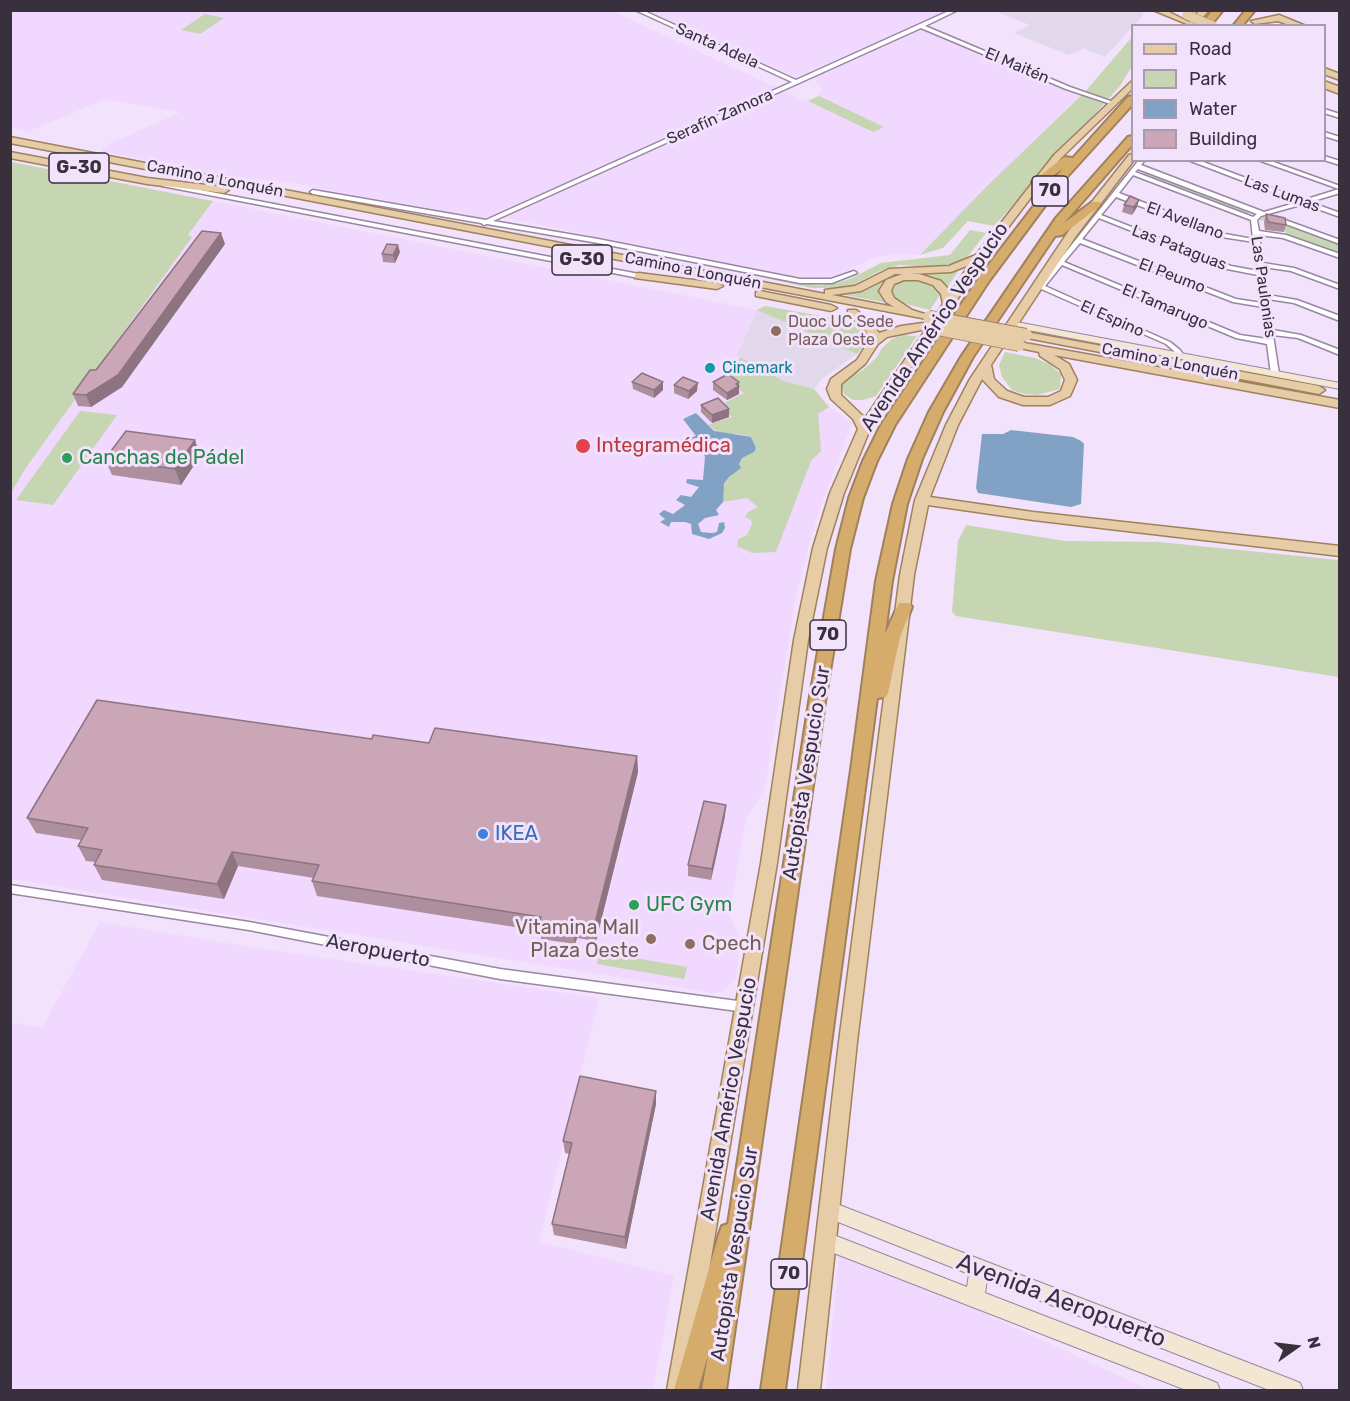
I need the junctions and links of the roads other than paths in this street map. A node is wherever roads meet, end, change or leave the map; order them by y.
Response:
1 (637, 10) edge
2 (956, 10) edge
3 (1151, 10) edge
4 (1157, 10) edge
5 (1205, 10) edge
6 (1219, 10) edge
7 (1251, 10) edge
8 (1264, 10) edge
9 (1289, 10) edge
10 (1176, 11) edge
11 (1160, 22) dead end
12 (1189, 22) edge
13 (1253, 23) edge
14 (1206, 24) edge
15 (1239, 24) edge
16 (1296, 24) edge
17 (1309, 24) edge
18 (921, 26) junction
19 (796, 82) junction
20 (1130, 91) edge
21 (1113, 103) junction
22 (1097, 136) junction
23 (10, 140) edge
24 (1131, 140) edge
25 (10, 155) edge
26 (1136, 162) edge
27 (1137, 162) edge
28 (1139, 162) edge
29 (1196, 162) edge
30 (1266, 162) edge
31 (1132, 173) junction
32 (147, 181) junction
33 (234, 183) junction
34 (1036, 184) junction
35 (1340, 189) edge
36 (313, 192) joint
37 (1114, 194) junction
38 (1303, 202) junction
39 (1097, 210) junction
40 (1264, 213) junction
41 (1340, 215) edge
42 (1254, 219) junction
43 (484, 223) junction
44 (1256, 233) junction
45 (1079, 240) junction
46 (598, 241) junction
47 (1257, 241) junction
48 (1340, 242) edge
49 (1041, 246) junction
50 (608, 254) junction
51 (981, 256) junction
52 (1340, 256) edge
53 (1062, 263) junction
54 (1260, 264) junction
55 (854, 273) dead end
56 (1261, 274) junction
57 (639, 276) joint
58 (717, 286) junction
59 (1041, 287) junction
60 (1340, 287) edge
61 (796, 291) junction
62 (1265, 297) junction
63 (1027, 300) junction
64 (948, 304) junction
65 (1266, 306) junction
66 (852, 312) junction
67 (1340, 319) edge
68 (924, 321) junction
69 (1011, 324) junction
70 (1269, 332) junction
71 (874, 342) junction
72 (1022, 342) junction
73 (1271, 342) junction
74 (1340, 353) edge
75 (1180, 356) junction
76 (985, 365) junction
77 (1275, 374) junction
78 (1340, 386) edge
79 (1340, 394) edge
80 (882, 401) junction
81 (841, 403) junction
82 (1340, 404) edge
83 (864, 429) junction
84 (922, 500) junction
85 (1340, 550) edge
86 (904, 607) junction
87 (860, 770) junction
88 (10, 890) edge
89 (745, 1007) junction
90 (749, 1167) junction
91 (829, 1210) junction
92 (826, 1241) junction
93 (979, 1270) junction
94 (975, 1299) junction
95 (678, 1390) edge
96 (686, 1390) edge
97 (714, 1390) edge
98 (773, 1390) edge
99 (809, 1390) edge
100 (1210, 1390) edge
101 (1293, 1390) edge

1 - 19 street, Santa Adela
2 - 18 street, Serafín Zamora
3 - 11 main road
4 - 12 main road
5 - 12 main road
6 - 14 highway
7 - 15 highway
8 - 13 main road
9 - 17 main road
10 - 12 main road
13 - 16 main road
18 - 19 street, Serafín Zamora
18 - 21 street, El Maitén
19 - 43 street, Serafín Zamora
20 - 21 main road, Avenida Américo Vespucio
20 - 22 highway, Autopista Vespucio Sur / 70
21 - 34 main road, Avenida Américo Vespucio
22 - 34 highway
22 - 90 highway, Autopista Vespucio Sur / 70
23 - 33 main road, Camino a Lonquén / G-30
24 - 49 highway, 70
25 - 32 main road, Camino a Lonquén / G-30
26 - 39 main road
27 - 31 street
28 - 40 street
29 - 38 street, Las Lumas
30 - 35 street
31 - 37 street
31 - 42 street
32 - 57 street, Camino a Lonquén
32 - 58 main road, Camino a Lonquén / G-30
33 - 36 main road
33 - 50 main road, Camino a Lonquén / G-30
34 - 51 main road, Avenida Américo Vespucio
35 - 38 street, Las Paulonias
36 - 43 street, Camino a Lonquén
37 - 39 street
37 - 47 street, El Avellano
38 - 40 street, Las Paulonias
38 - 41 street, Las Lumas
39 - 45 street
39 - 49 highway
39 - 56 street, Las Pataguas
39 - 63 main road
40 - 42 street, Las Paulonias
40 - 48 street
42 - 44 street, Las Paulonias
43 - 46 street, Camino a Lonquén
44 - 47 street, Las Paulonias
44 - 52 street
45 - 53 street
45 - 65 street, El Peumo
46 - 50 main road
46 - 55 street, Camino a Lonquén
47 - 54 street, Las Paulonias
49 - 87 highway, 70
50 - 61 main road, Camino a Lonquén / G-30
51 - 61 main road
51 - 64 main road, Avenida Américo Vespucio
53 - 59 street
53 - 73 street, El Tamarugo
54 - 56 street, Las Paulonias
54 - 60 street
56 - 62 street, Las Paulonias
57 - 58 main road
58 - 66 main road, Camino a Lonquén / G-30
59 - 63 main road
59 - 75 street, El Espino
61 - 68 main road, Camino a Lonquén / G-30
62 - 65 street, Las Paulonias
62 - 67 street
63 - 69 main road
64 - 68 main road
64 - 80 main road, Avenida Américo Vespucio
65 - 70 street, Las Paulonias
66 - 68 main road, Camino a Lonquén / G-30
66 - 71 main road
68 - 71 main road
68 - 72 main road, Camino a Lonquén, bridge
69 - 75 street, Camino a Lonquén
69 - 76 main road
70 - 73 street, Las Paulonias
70 - 74 street
71 - 81 main road
72 - 76 main road
72 - 79 main road, Camino a Lonquén
72 - 82 main road, Camino a Lonquén
73 - 77 street, Las Paulonias
75 - 77 street, Camino a Lonquén
76 - 84 main road
77 - 78 street, Camino a Lonquén
80 - 81 main road
80 - 83 main road, Avenida Américo Vespucio
81 - 83 main road
83 - 89 main road, Avenida Américo Vespucio
84 - 85 main road
84 - 86 main road
86 - 87 highway
86 - 91 main road
87 - 98 highway, 70
88 - 89 street, Aeropuerto
89 - 95 main road, Avenida Américo Vespucio
90 - 96 highway
90 - 97 highway, Autopista Vespucio Sur / 70
91 - 92 main road
91 - 93 street, Avenida Aeropuerto
92 - 94 street, Avenida Aeropuerto
92 - 99 main road
93 - 94 street
93 - 101 street, Avenida Aeropuerto
94 - 100 street, Avenida Aeropuerto

